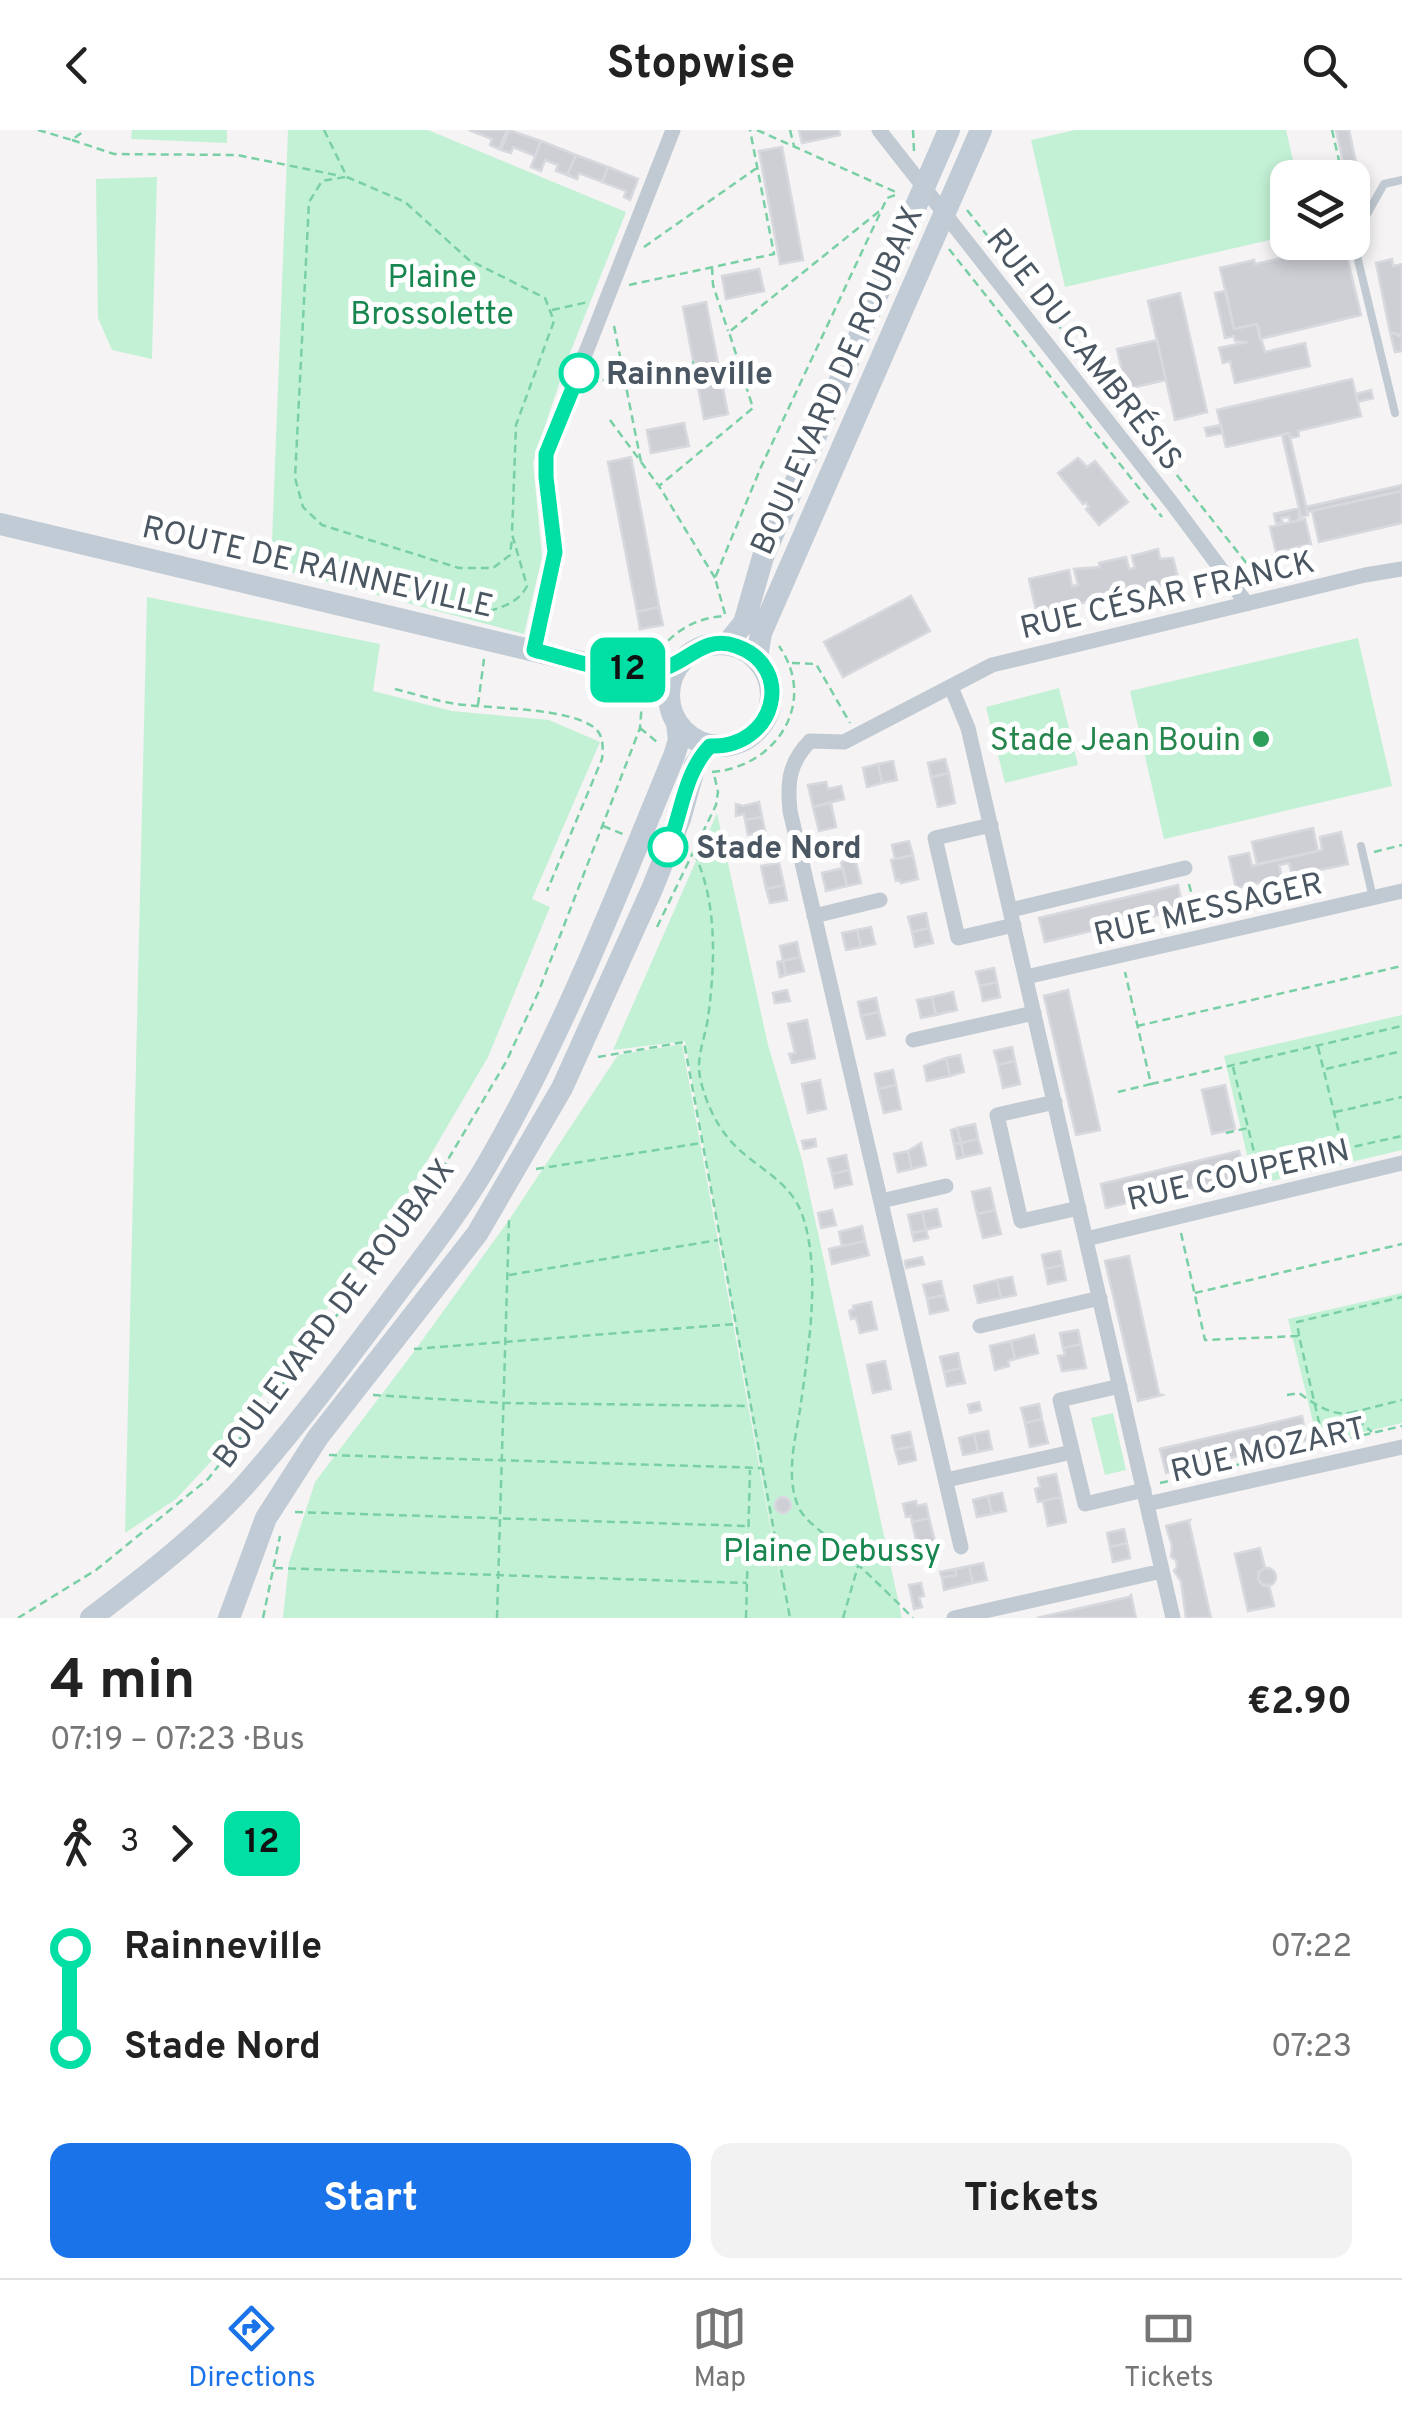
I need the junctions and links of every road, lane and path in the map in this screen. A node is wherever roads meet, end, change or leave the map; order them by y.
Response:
1 (38, 130) edge
2 (85, 130) edge
3 (324, 130) edge
4 (671, 130) edge
5 (750, 130) edge
6 (757, 130) edge
7 (790, 130) edge
8 (879, 130) edge
9 (914, 130) edge
10 (950, 130) edge
11 (982, 130) edge
12 (1332, 130) edge
13 (72, 140) junction
14 (794, 147) junction
15 (914, 152) dead end
16 (1339, 160) edge
17 (759, 166) junction
18 (347, 177) junction
19 (1402, 180) edge
20 (924, 188) junction
21 (1370, 208) edge
22 (882, 209) junction
23 (944, 215) junction
24 (1357, 260) edge
25 (622, 262) junction
26 (712, 267) junction
27 (612, 288) junction
28 (602, 309) junction
29 (550, 310) junction
30 (729, 332) junction
31 (694, 362) dead end
32 (624, 376) junction
33 (574, 386) junction
34 (1395, 413) dead end
35 (610, 420) dead end
36 (641, 462) junction
37 (659, 486) junction
38 (0, 524) edge
39 (1172, 530) dead end
40 (512, 534) junction
41 (1402, 569) edge
42 (714, 578) junction
43 (1273, 597) junction
44 (1247, 604) junction
45 (726, 616) junction
46 (735, 618) dead end
47 (476, 636) junction
48 (728, 644) junction
49 (763, 649) junction
50 (534, 650) junction
51 (654, 655) dead end
52 (680, 662) junction
53 (791, 662) junction
54 (614, 670) junction
55 (951, 688) junction
56 (395, 689) dead end
57 (642, 696) dead end
58 (478, 707) junction
59 (674, 717) junction
60 (640, 728) junction
61 (857, 735) junction
62 (667, 750) dead end
63 (706, 756) junction
64 (714, 772) junction
65 (991, 825) junction
66 (603, 826) junction
67 (629, 837) dead end
68 (1402, 845) edge
69 (1362, 850) joint
70 (1185, 868) joint
71 (548, 891) dead end
72 (1402, 891) edge
73 (1373, 898) junction
74 (880, 900) dead end
75 (814, 916) junction
76 (1012, 918) junction
77 (1202, 937) junction
78 (1121, 956) junction
79 (1402, 966) edge
80 (1026, 978) junction
81 (1034, 1013) junction
82 (1138, 1026) junction
83 (1402, 1026) edge
84 (913, 1040) dead end
85 (1318, 1046) junction
86 (1402, 1051) edge
87 (596, 1057) dead end
88 (1233, 1065) junction
89 (1324, 1070) junction
90 (1150, 1084) junction
91 (1118, 1092) dead end
92 (1402, 1096) edge
93 (1054, 1102) junction
94 (1334, 1112) junction
95 (1248, 1128) junction
96 (1226, 1133) dead end
97 (1402, 1136) edge
98 (702, 1143) junction
99 (1402, 1163) edge
100 (530, 1170) dead end
101 (946, 1186) dead end
102 (1265, 1196) junction
103 (881, 1201) junction
104 (1079, 1208) junction
105 (1178, 1216) junction
106 (509, 1220) dead end
107 (1086, 1239) junction
108 (720, 1240) junction
109 (1402, 1244) edge
110 (507, 1276) junction
111 (1195, 1293) junction
112 (1402, 1297) edge
113 (1100, 1298) junction
114 (736, 1324) junction
115 (980, 1326) dead end
116 (1299, 1336) junction
117 (505, 1343) junction
118 (407, 1349) dead end
119 (1120, 1386) junction
120 (371, 1395) dead end
121 (1287, 1395) dead end
122 (1402, 1400) edge
123 (504, 1403) junction
124 (1315, 1404) junction
125 (751, 1406) junction
126 (1349, 1413) junction
127 (1402, 1426) edge
128 (1372, 1432) junction
129 (1324, 1444) junction
130 (1402, 1447) edge
131 (1072, 1452) junction
132 (324, 1455) dead end
133 (502, 1459) junction
134 (750, 1468) junction
135 (762, 1468) junction
136 (946, 1480) junction
137 (1148, 1493) junction
138 (285, 1512) dead end
139 (500, 1518) junction
140 (748, 1526) junction
141 (281, 1532) dead end
142 (961, 1548) dead end
143 (858, 1565) junction
144 (276, 1568) junction
145 (1162, 1571) junction
146 (498, 1576) junction
147 (747, 1583) junction
148 (18, 1618) edge
149 (91, 1618) edge
150 (229, 1618) edge
151 (264, 1618) edge
152 (497, 1618) edge
153 (746, 1618) edge
154 (790, 1618) edge
155 (843, 1618) edge
156 (913, 1618) edge
157 (954, 1618) edge
158 (1173, 1618) edge

1 - 13 path
2 - 13 path
3 - 18 path
4 - 25 street
5 - 17 path
6 - 14 path
7 - 14 path
8 - 20 street, RUE DU CAMBRÉSIS
9 - 15 path
10 - 20 main road, BOULEVARD DE ROUBAIX
11 - 23 main road, BOULEVARD DE ROUBAIX
12 - 16 path
13 - 18 path
14 - 22 path
17 - 25 path
17 - 26 path
18 - 29 path
18 - 40 path
19 - 21 lane
20 - 23 street, RUE DU CAMBRÉSIS
20 - 48 main road, BOULEVARD DE ROUBAIX
22 - 30 path
22 - 42 path
23 - 39 path
23 - 43 path
23 - 44 street, RUE DU CAMBRÉSIS
23 - 49 main road, BOULEVARD DE ROUBAIX
24 - 34 lane
25 - 27 street
26 - 27 path
26 - 30 path
27 - 28 street
28 - 29 path
28 - 32 path
28 - 33 street
29 - 40 path
30 - 37 path
31 - 32 path
32 - 33 path
32 - 36 path
33 - 50 street
35 - 36 path
36 - 37 path
37 - 42 path
38 - 47 main road, ROUTE DE RAINNEVILLE
40 - 47 path
41 - 43 street, RUE CÉSAR FRANCK
42 - 45 path
43 - 44 street, RUE CÉSAR FRANCK
44 - 55 street, RUE CÉSAR FRANCK
45 - 46 path
45 - 51 path
47 - 50 main road, ROUTE DE RAINNEVILLE
47 - 58 path
48 - 49 main road
48 - 52 main road
49 - 53 path
49 - 63 main road
50 - 54 main road, ROUTE DE RAINNEVILLE
52 - 54 main road, ROUTE DE RAINNEVILLE
52 - 59 main road
53 - 61 path
53 - 64 path
54 - 59 main road
55 - 61 street, RUE CÉSAR FRANCK
55 - 65 street
56 - 58 path
57 - 60 path
58 - 71 path
59 - 63 main road
59 - 149 main road, BOULEVARD DE ROUBAIX
60 - 62 path
60 - 66 path
61 - 75 street, RUE CÉSAR FRANCK
63 - 64 path
63 - 150 main road, BOULEVARD DE ROUBAIX
64 - 143 path
65 - 76 street
65 - 76 street
66 - 67 path
66 - 148 path
68 - 69 path
69 - 73 lane
70 - 76 street
70 - 77 path
72 - 73 street, RUE MESSAGER
73 - 77 street, RUE MESSAGER
74 - 75 street
75 - 103 street
76 - 80 street
77 - 78 street, RUE MESSAGER
78 - 80 street, RUE MESSAGER
78 - 82 path
79 - 82 path
80 - 81 street
81 - 84 street
81 - 93 street
82 - 90 path
83 - 85 path
85 - 88 path
85 - 89 path
86 - 89 path
87 - 98 path
88 - 90 path
88 - 95 path
89 - 94 path
90 - 91 path
92 - 94 path
93 - 104 street
93 - 104 street
94 - 97 path
95 - 96 path
95 - 102 path
98 - 100 path
98 - 108 path
99 - 102 street, RUE COUPERIN
101 - 103 street
102 - 105 street, RUE COUPERIN
103 - 136 street
104 - 107 street
105 - 107 street, RUE COUPERIN
105 - 111 path
106 - 110 path
107 - 113 street
108 - 110 path
108 - 114 path
109 - 111 path
110 - 117 path
111 - 116 path
112 - 116 path
113 - 115 street
113 - 119 street
114 - 117 path
114 - 125 path
116 - 124 path
117 - 118 path
117 - 123 path
119 - 131 street
119 - 137 street
120 - 123 path
121 - 124 path
122 - 126 path
123 - 125 path
123 - 133 path
124 - 126 path
124 - 129 path
125 - 135 path
126 - 128 path
127 - 128 path
128 - 129 path
129 - 137 path
130 - 137 street, RUE MOZART
131 - 136 street
131 - 137 street, RUE MOZART
132 - 133 path
133 - 134 path
133 - 139 path
134 - 135 path
134 - 140 path
135 - 154 path
136 - 142 street
137 - 145 street
138 - 139 path
139 - 140 path
139 - 146 path
140 - 147 path
141 - 144 path
143 - 155 path
143 - 156 path
144 - 146 path
144 - 151 path
145 - 157 street
145 - 158 street
146 - 147 path
146 - 152 path
147 - 153 path

